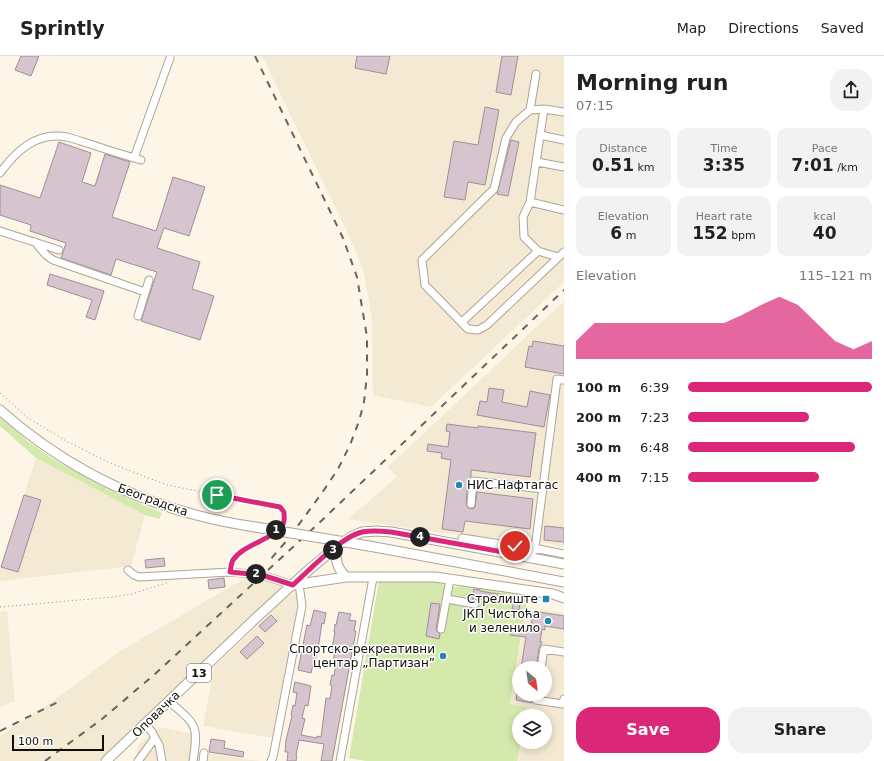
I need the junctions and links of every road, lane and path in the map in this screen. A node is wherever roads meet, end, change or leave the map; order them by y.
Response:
1 (170, 58) dead end
2 (536, 74) dead end
3 (544, 109) junction
4 (530, 110) junction
5 (564, 110) edge
6 (540, 135) junction
7 (564, 140) edge
8 (537, 162) junction
9 (564, 167) edge
10 (0, 173) edge
11 (530, 202) junction
12 (564, 210) edge
13 (0, 231) edge
14 (35, 242) junction
15 (59, 250) dead end
16 (538, 251) junction
17 (564, 252) edge
18 (558, 257) junction
19 (149, 280) dead end
20 (145, 292) junction
21 (138, 316) dead end
22 (462, 322) junction
23 (564, 380) edge
24 (0, 393) edge
25 (0, 410) edge
26 (543, 489) junction
27 (471, 504) dead end
28 (279, 528) dead end
29 (269, 535) dead end
30 (462, 538) dead end
31 (336, 547) junction
32 (532, 553) junction
33 (514, 554) junction
34 (564, 554) edge
35 (564, 564) edge
36 (128, 570) dead end
37 (230, 572) junction
38 (346, 577) junction
39 (373, 578) junction
40 (450, 580) junction
41 (172, 581) dead end
42 (564, 582) edge
43 (296, 584) junction
44 (564, 598) edge
45 (446, 600) junction
46 (475, 604) dead end
47 (0, 607) edge
48 (441, 629) dead end
49 (564, 652) edge
50 (542, 661) edge
51 (564, 699) edge
52 (169, 701) junction
53 (543, 701) edge
54 (145, 724) junction
55 (155, 738) junction
56 (204, 753) dead end
57 (273, 760) edge
58 (106, 761) edge
59 (138, 761) edge
60 (162, 761) edge
61 (193, 761) edge
62 (203, 761) edge
63 (340, 761) edge

1 - 10 street
2 - 4 street
3 - 4 street
3 - 5 street
3 - 6 street
4 - 22 street
6 - 7 street
6 - 8 street
8 - 9 street
8 - 11 street
11 - 12 street
11 - 16 street
13 - 14 street
14 - 15 street
14 - 20 street
16 - 18 street
16 - 22 street
17 - 18 street
18 - 22 street
19 - 20 street
20 - 21 street
23 - 26 street
24 - 28 path
25 - 42 main road, Београдска, bridge
26 - 27 street
26 - 32 street
29 - 37 path
30 - 33 street
31 - 33 main road, 13
31 - 38 main road
31 - 43 main road, 13
32 - 33 main road, 13
32 - 34 street
32 - 35 main road, 13
36 - 37 street
37 - 43 street
38 - 39 main road
38 - 43 main road
39 - 40 main road
39 - 63 street
40 - 44 main road
40 - 45 street
41 - 47 path
43 - 52 main road, Оповачка / 13
43 - 57 street
45 - 46 street
45 - 48 street
49 - 50 street
51 - 53 street
52 - 54 main road, Оповачка / 13
52 - 61 street
54 - 55 street
54 - 58 main road, Оповачка / 13
55 - 59 street
55 - 60 street
56 - 62 street

